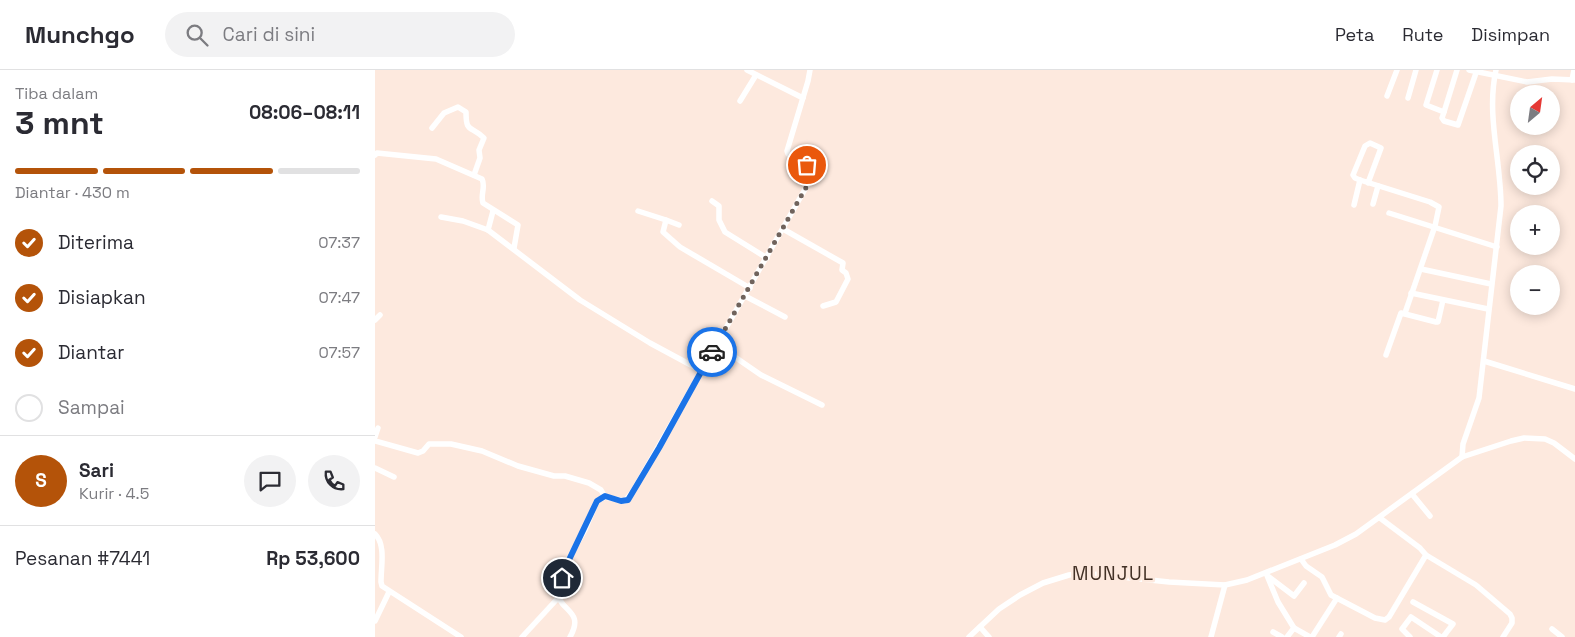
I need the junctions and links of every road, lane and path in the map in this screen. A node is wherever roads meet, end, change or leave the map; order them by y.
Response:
1 (747, 70) edge
2 (810, 70) edge
3 (1397, 70) edge
4 (1416, 70) edge
5 (1437, 70) edge
6 (1457, 70) edge
7 (1469, 70) edge
8 (1574, 70) edge
9 (1477, 71) edge
10 (1495, 73) edge
11 (756, 75) junction
12 (1573, 80) edge
13 (1387, 96) dead end
14 (803, 98) junction
15 (1408, 98) dead end
16 (740, 102) dead end
17 (1444, 112) junction
18 (432, 128) dead end
19 (376, 153) edge
20 (474, 175) junction
21 (1360, 180) junction
22 (1368, 183) junction
23 (1378, 186) junction
24 (712, 201) dead end
25 (1373, 204) dead end
26 (1354, 205) dead end
27 (493, 211) junction
28 (638, 211) dead end
29 (1389, 213) dead end
30 (441, 217) dead end
31 (666, 220) junction
32 (679, 225) dead end
33 (1435, 226) junction
34 (783, 229) junction
35 (488, 230) junction
36 (1497, 246) junction
37 (514, 248) junction
38 (767, 258) junction
39 (1421, 269) junction
40 (1491, 284) junction
41 (750, 288) junction
42 (1411, 293) junction
43 (745, 296) junction
44 (1443, 300) junction
45 (823, 306) dead end
46 (1489, 309) junction
47 (1405, 313) junction
48 (380, 315) dead end
49 (785, 317) dead end
50 (375, 320) edge
51 (716, 344) junction
52 (1386, 355) dead end
53 (1484, 361) junction
54 (702, 371) junction
55 (1575, 389) edge
56 (822, 405) dead end
57 (377, 428) dead end
58 (375, 437) edge
59 (375, 441) edge
60 (1462, 457) junction
61 (1575, 459) edge
62 (375, 468) edge
63 (394, 477) dead end
64 (1412, 494) junction
65 (605, 496) junction
66 (1430, 516) dead end
67 (1380, 518) junction
68 (375, 534) edge
69 (1426, 555) junction
70 (1301, 559) junction
71 (1266, 574) junction
72 (1304, 582) dead end
73 (1225, 585) junction
74 (389, 592) junction
75 (559, 597) junction
76 (1337, 598) junction
77 (1413, 602) dead end
78 (375, 621) edge
79 (980, 627) junction
80 (1293, 628) junction
81 (1552, 630) dead end
82 (1273, 632) dead end
83 (461, 637) edge
84 (522, 637) edge
85 (570, 637) edge
86 (969, 637) edge
87 (989, 637) edge
88 (1211, 637) edge
89 (1282, 637) edge
90 (1287, 637) edge
91 (1311, 637) edge
92 (1410, 637) edge
93 (1442, 637) edge
94 (1503, 637) edge
95 (1562, 637) edge

1 - 11 street
2 - 14 street
3 - 13 street
4 - 15 street
5 - 17 street
6 - 17 street
7 - 9 street
8 - 12 street
9 - 10 street
9 - 17 street
10 - 12 street
10 - 36 street
11 - 14 street
11 - 16 street
14 - 34 street
18 - 20 street
19 - 20 street
20 - 27 street
21 - 22 street
21 - 22 street
21 - 26 street
22 - 23 street
23 - 25 street
23 - 33 street
24 - 38 street
27 - 35 street
27 - 37 street
28 - 31 street
29 - 33 street
30 - 35 street
31 - 32 street
31 - 41 street
33 - 36 street
33 - 39 street
34 - 38 street
34 - 45 street
35 - 37 street
36 - 40 street
37 - 54 street
38 - 41 street
39 - 40 street
39 - 42 street
40 - 46 street
41 - 43 street
42 - 44 street
42 - 47 street
43 - 49 street
43 - 51 street
44 - 46 street
44 - 47 street
46 - 53 street
47 - 52 street
48 - 50 street
51 - 54 street
51 - 56 street
53 - 55 street
53 - 60 street
54 - 65 street
57 - 58 street
59 - 65 street
60 - 61 street
60 - 64 street
62 - 63 street
64 - 66 street
64 - 67 street
65 - 75 street
67 - 69 street
67 - 70 street
68 - 74 street
69 - 76 street
69 - 94 street
70 - 71 street
70 - 76 street
71 - 72 street
71 - 73 street
71 - 80 street
73 - 79 street
73 - 88 street
74 - 78 street
74 - 83 street
75 - 84 street
75 - 85 street
76 - 91 street
77 - 93 street
79 - 86 street
79 - 87 street
80 - 90 street
80 - 91 street
81 - 95 street
82 - 89 street
92 - 93 street

